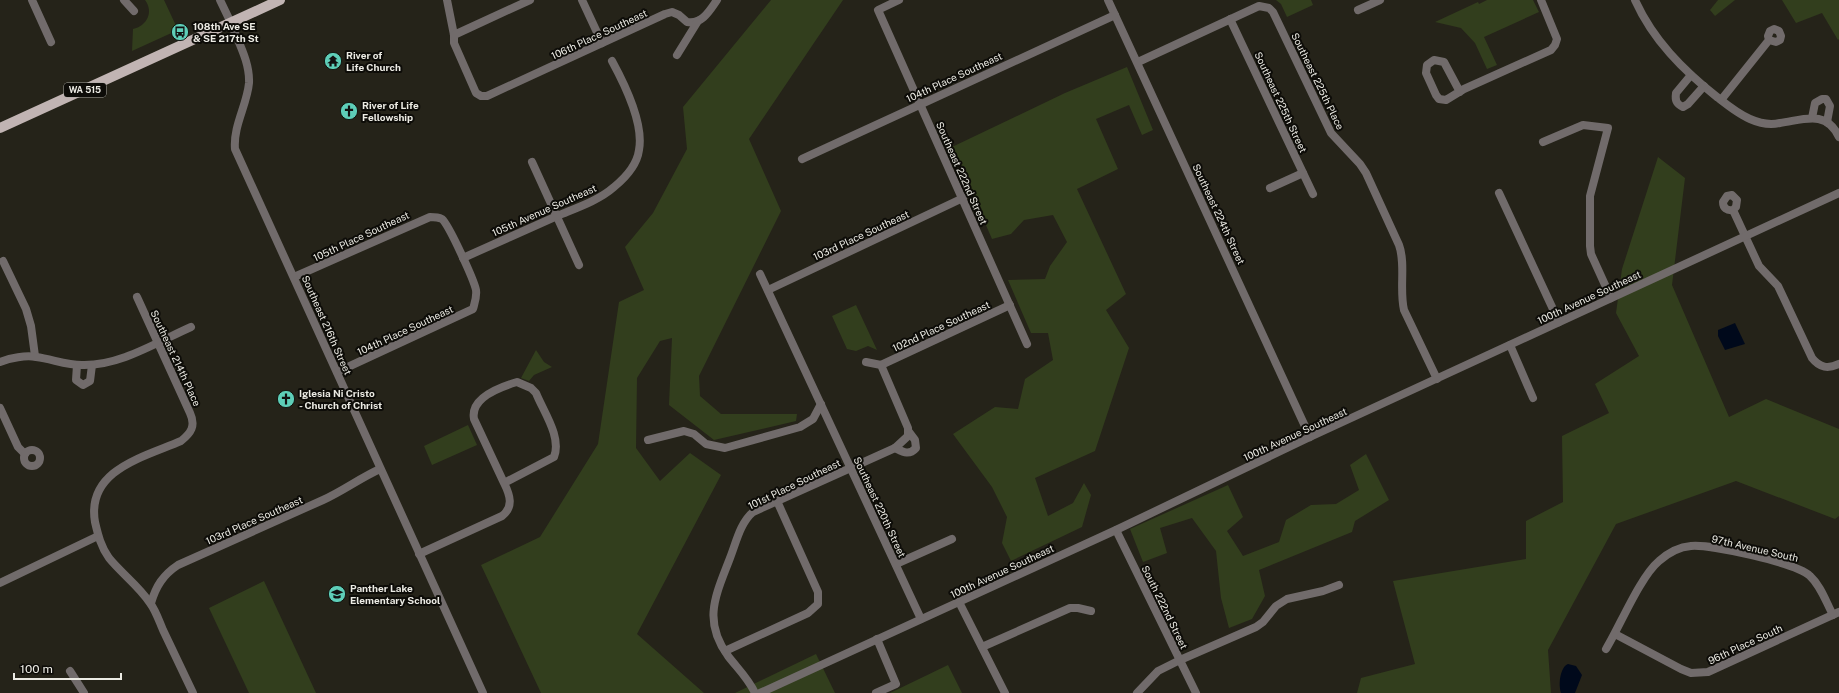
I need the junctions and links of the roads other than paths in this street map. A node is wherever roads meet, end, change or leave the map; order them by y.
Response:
1 (32, 0) edge
2 (124, 0) edge
3 (220, 0) edge
4 (280, 0) edge
5 (447, 0) edge
6 (530, 0) edge
7 (582, 0) edge
8 (717, 0) edge
9 (899, 0) edge
10 (1108, 0) edge
11 (1380, 0) edge
12 (1541, 0) edge
13 (1635, 0) edge
14 (1358, 10) dead end
15 (134, 11) dead end
16 (1115, 15) junction
17 (1230, 19) junction
18 (698, 21) junction
19 (231, 23) junction
20 (454, 34) junction
21 (1769, 40) dead end
22 (51, 42) dead end
23 (602, 43) junction
24 (677, 55) dead end
25 (612, 61) dead end
26 (1138, 62) junction
27 (1691, 75) junction
28 (1704, 86) junction
29 (1460, 92) junction
30 (1721, 100) junction
31 (920, 104) junction
32 (1812, 118) junction
33 (1827, 122) junction
34 (0, 128) edge
35 (1839, 137) edge
36 (1542, 142) dead end
37 (802, 159) dead end
38 (532, 162) dead end
39 (1303, 173) junction
40 (1270, 188) dead end
41 (1499, 193) dead end
42 (1839, 193) edge
43 (1314, 194) dead end
44 (963, 198) junction
45 (1733, 210) dead end
46 (556, 217) junction
47 (1745, 237) junction
48 (462, 258) junction
49 (3, 261) dead end
50 (579, 265) dead end
51 (760, 274) dead end
52 (294, 277) junction
53 (768, 290) junction
54 (137, 297) dead end
55 (1611, 298) junction
56 (1010, 305) junction
57 (1559, 322) junction
58 (191, 326) dead end
59 (158, 342) junction
60 (1027, 344) dead end
61 (1510, 345) junction
62 (35, 356) junction
63 (0, 362) edge
64 (866, 362) dead end
65 (92, 364) junction
66 (1839, 364) edge
67 (77, 365) junction
68 (881, 365) junction
69 (337, 372) junction
70 (1437, 379) junction
71 (1533, 398) dead end
72 (822, 404) junction
73 (0, 408) edge
74 (907, 436) junction
75 (1310, 438) junction
76 (648, 440) dead end
77 (895, 448) junction
78 (26, 454) dead end
79 (851, 467) junction
80 (380, 469) junction
81 (504, 483) junction
82 (777, 501) junction
83 (1116, 530) junction
84 (98, 536) junction
85 (952, 539) dead end
86 (419, 554) junction
87 (896, 564) junction
88 (0, 583) edge
89 (1339, 585) dead end
90 (959, 602) junction
91 (151, 603) junction
92 (1091, 611) dead end
93 (1836, 613) edge
94 (921, 619) junction
95 (1615, 634) junction
96 (877, 639) junction
97 (982, 647) junction
98 (1606, 649) dead end
99 (725, 651) junction
100 (1180, 660) junction
101 (70, 671) dead end
102 (84, 693) edge
103 (193, 693) edge
104 (483, 693) edge
105 (755, 693) edge
106 (760, 693) edge
107 (876, 693) edge
108 (1005, 693) edge
109 (1137, 693) edge
110 (1196, 693) edge

1 - 22 street
2 - 15 street
3 - 19 street, Southeast 216th Street
4 - 19 main road, WA 515
5 - 20 street
6 - 20 street
7 - 23 street
8 - 18 street
9 - 31 street, Southeast 222nd Street
10 - 16 street, Southeast 224th Street
11 - 14 street
12 - 29 street
13 - 27 street
16 - 26 street, Southeast 224th Street
16 - 31 street, 104th Place Southeast
17 - 26 street
17 - 39 street, Southeast 225th Street
17 - 70 street, Southeast 225th Place
18 - 23 street, 106th Place Southeast
18 - 24 street
19 - 34 main road, WA 515
19 - 52 street, Southeast 216th Street
20 - 23 street, 106th Place Southeast
21 - 30 street
25 - 46 street, 105th Avenue Southeast
26 - 75 street, Southeast 224th Street
27 - 28 street
27 - 28 street
28 - 30 street
29 - 29 street
30 - 32 street
31 - 37 street, 104th Place Southeast
31 - 44 street, Southeast 222nd Street
32 - 33 street
32 - 33 street
33 - 35 street
36 - 55 street
38 - 46 street
39 - 40 street
39 - 43 street, Southeast 225th Street
41 - 57 street
42 - 47 street, 100th Avenue Southeast
44 - 53 street, 103rd Place Southeast
44 - 56 street, Southeast 222nd Street
45 - 47 street
46 - 48 street, 105th Avenue Southeast
46 - 50 street
47 - 55 street, 100th Avenue Southeast
47 - 66 street
48 - 52 street, 105th Place Southeast
48 - 69 street, 104th Place Southeast
49 - 62 street
51 - 53 street, Southeast 220th Street
52 - 69 street, Southeast 216th Street
53 - 72 street, Southeast 220th Street
54 - 59 street, Southeast 214th Place
55 - 57 street, 100th Avenue Southeast
56 - 60 street, Southeast 222nd Street
56 - 68 street, 102nd Place Southeast
57 - 61 street, 100th Avenue Southeast
58 - 59 street
59 - 65 street
59 - 84 street, Southeast 214th Place
61 - 70 street, 100th Avenue Southeast
61 - 71 street
62 - 63 street
62 - 67 street
64 - 68 street
65 - 67 street
65 - 67 street
68 - 74 street
69 - 80 street, Southeast 216th Street
70 - 75 street, 100th Avenue Southeast
72 - 76 street
72 - 79 street, Southeast 220th Street
73 - 78 street
74 - 77 street, 101st Place Southeast
74 - 77 street
75 - 83 street, 100th Avenue Southeast
77 - 79 street, 101st Place Southeast
79 - 82 street, 101st Place Southeast
79 - 87 street, Southeast 220th Street
80 - 86 street, Southeast 216th Street
80 - 91 street, 103rd Place Southeast
81 - 81 street
81 - 86 street
82 - 99 street, 101st Place Southeast
82 - 99 street
83 - 90 street, 100th Avenue Southeast
83 - 100 street, South 222nd Street
84 - 88 street
84 - 91 street
85 - 87 street
86 - 104 street, Southeast 216th Street
87 - 94 street, Southeast 220th Street
89 - 100 street
90 - 94 street, 100th Avenue Southeast
90 - 97 street
91 - 103 street
92 - 97 street
93 - 95 street, 96th Place South
93 - 95 street, 97th Avenue South
94 - 96 street, 100th Avenue Southeast
95 - 98 street, 97th Avenue South
96 - 106 street, 100th Avenue Southeast
96 - 107 street
97 - 108 street
99 - 105 street
100 - 109 street
100 - 110 street, South 222nd Street
101 - 102 street

